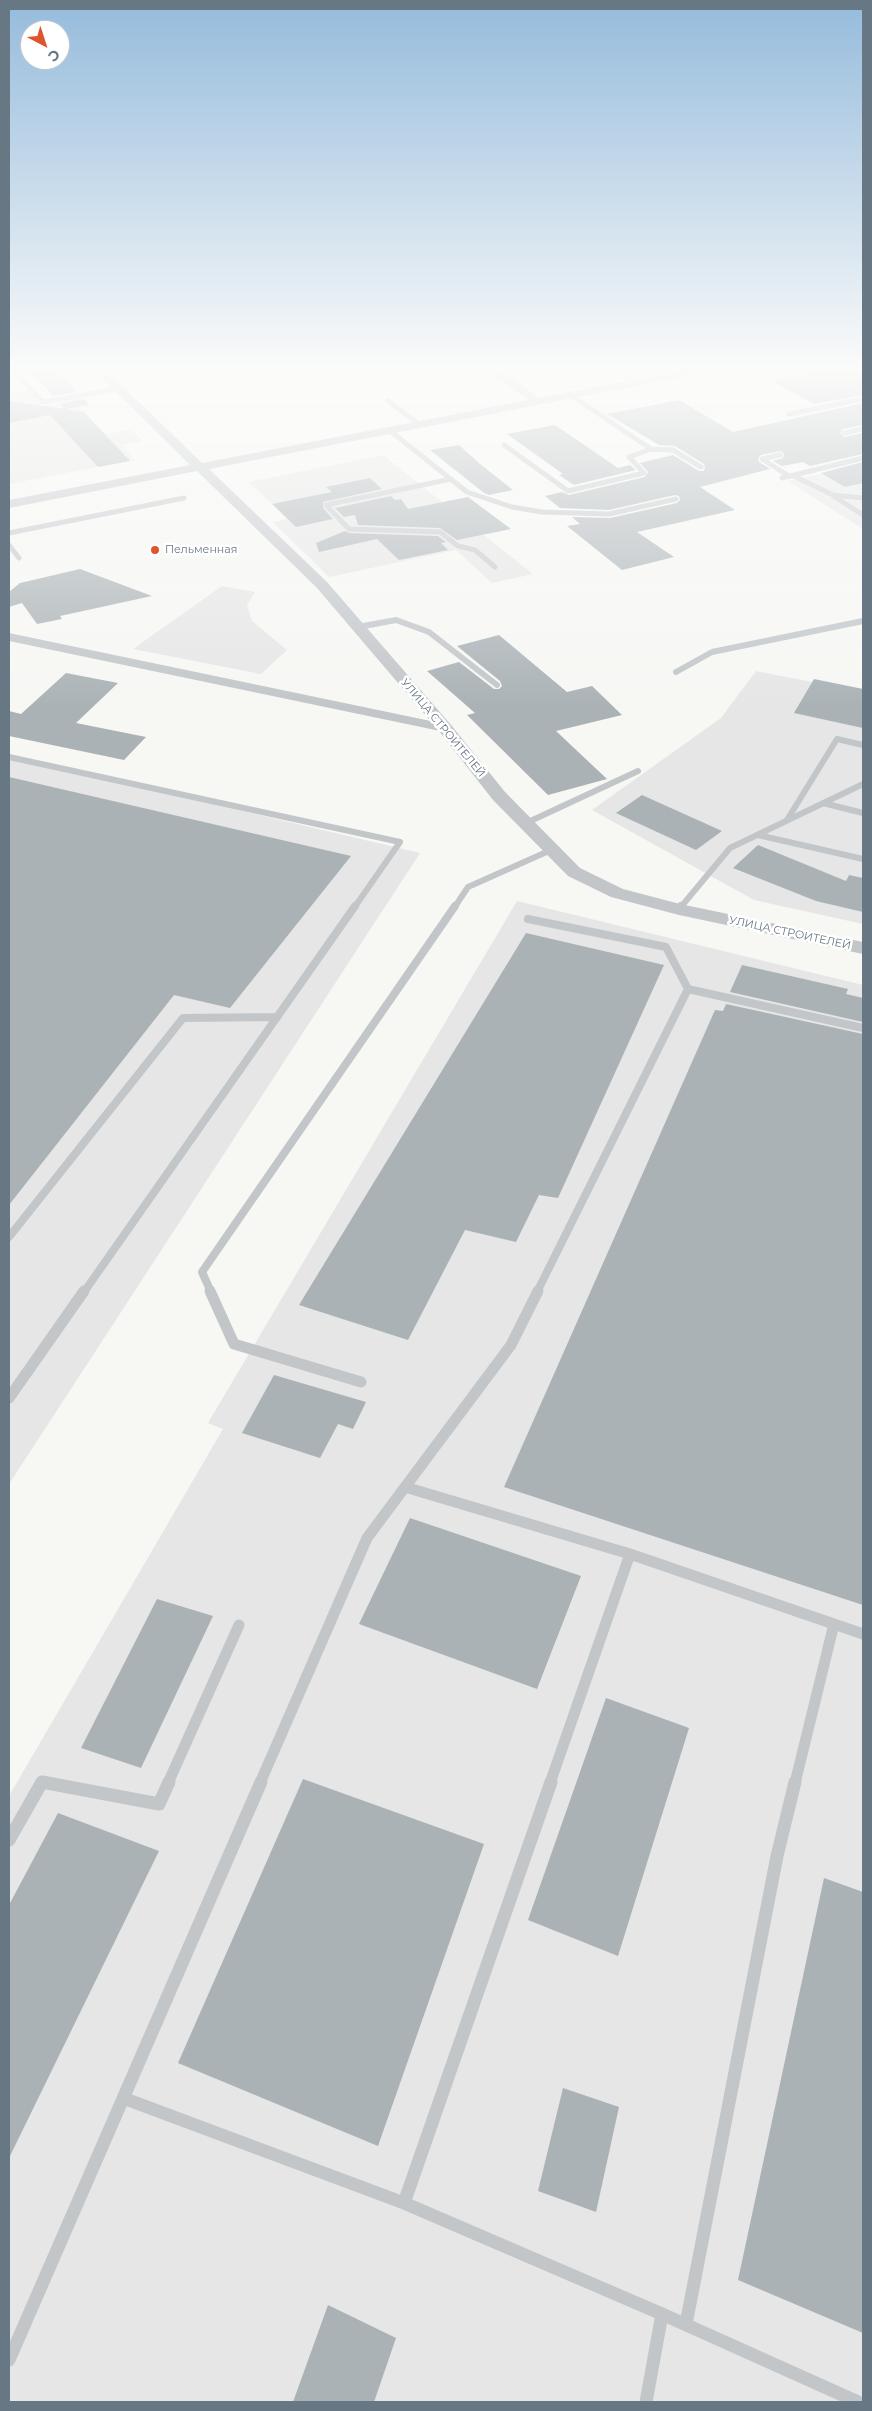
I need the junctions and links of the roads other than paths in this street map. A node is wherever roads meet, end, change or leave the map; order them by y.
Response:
1 (114, 484) edge
2 (215, 484) edge
3 (429, 484) edge
4 (457, 484) edge
5 (558, 484) edge
6 (600, 484) edge
7 (807, 484) edge
8 (833, 495) junction
9 (184, 498) dead end
10 (863, 498) edge
11 (676, 499) dead end
12 (9, 504) edge
13 (863, 515) edge
14 (9, 533) edge
15 (9, 545) edge
16 (19, 558) dead end
17 (495, 567) dead end
18 (863, 621) edge
19 (358, 627) junction
20 (9, 637) edge
21 (676, 672) dead end
22 (497, 685) dead end
23 (445, 728) junction
24 (863, 745) edge
25 (9, 757) edge
26 (638, 771) dead end
27 (863, 784) edge
28 (823, 803) junction
29 (863, 813) edge
30 (787, 820) junction
31 (524, 824) junction
32 (758, 835) junction
33 (551, 850) junction
34 (863, 859) edge
35 (679, 909) junction
36 (528, 919) dead end
37 (863, 948) edge
38 (688, 989) junction
39 (277, 1017) junction
40 (863, 1028) edge
41 (9, 1237) edge
42 (361, 1382) dead end
43 (9, 1398) edge
44 (405, 1487) junction
45 (630, 1554) junction
46 (834, 1624) junction
47 (239, 1625) dead end
48 (863, 1634) edge
49 (9, 1840) edge
50 (123, 2098) junction
51 (404, 2203) junction
52 (662, 2314) junction
53 (686, 2324) junction
54 (9, 2360) edge
55 (646, 2402) edge
56 (858, 2402) edge

1 - 12 street
2 - 19 street, УЛИЦА СТРОИТЕЛЕЙ
3 - 17 lane
4 - 11 lane
5 - 6 lane
7 - 8 lane
8 - 10 lane
8 - 13 lane
9 - 14 lane
15 - 16 lane
18 - 21 lane
19 - 22 lane
19 - 23 street, УЛИЦА СТРОИТЕЛЕЙ
20 - 23 street
23 - 31 street, УЛИЦА СТРОИТЕЛЕЙ
24 - 30 lane
25 - 39 lane
26 - 31 lane
27 - 28 lane
28 - 29 lane
28 - 30 lane
30 - 32 lane
31 - 33 street, УЛИЦА СТРОИТЕЛЕЙ
32 - 34 lane
32 - 35 lane
33 - 35 street, УЛИЦА СТРОИТЕЛЕЙ
33 - 42 lane
35 - 37 street, УЛИЦА СТРОИТЕЛЕЙ
36 - 38 lane
38 - 40 lane
38 - 44 lane
39 - 41 lane
39 - 43 lane
44 - 45 lane
44 - 50 lane
45 - 46 lane
45 - 51 lane
46 - 48 lane
46 - 53 lane
47 - 49 lane
50 - 51 lane
50 - 54 lane
51 - 52 lane
52 - 53 lane
52 - 55 lane
53 - 56 lane

